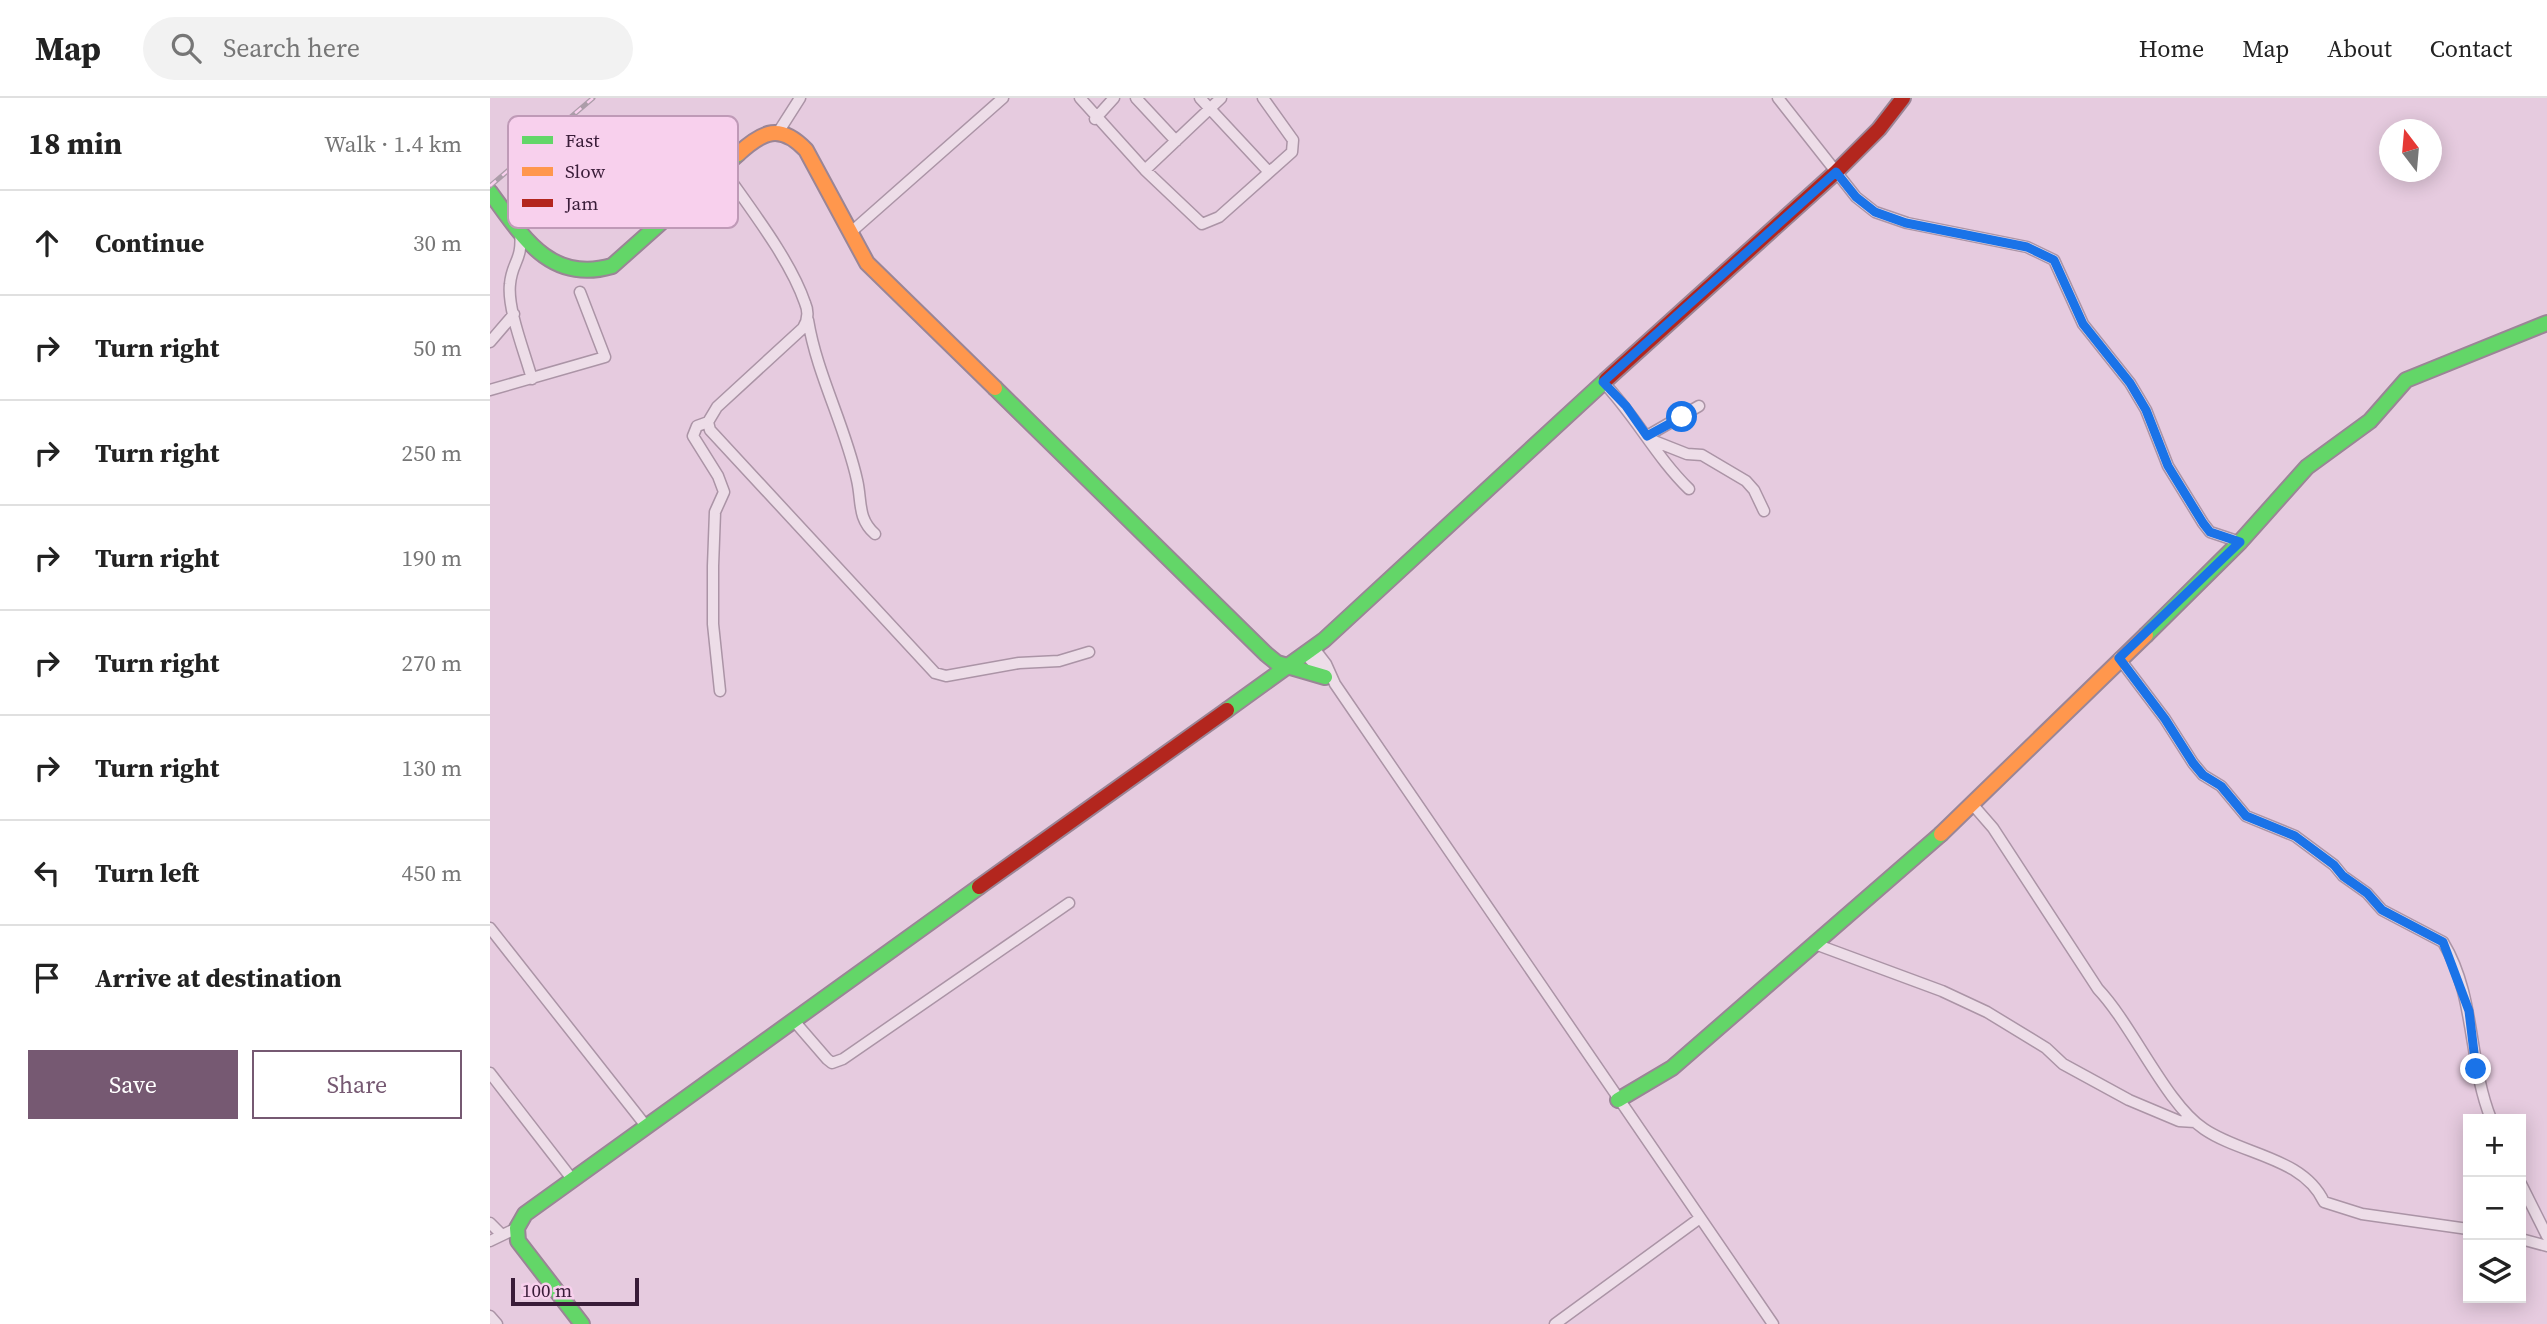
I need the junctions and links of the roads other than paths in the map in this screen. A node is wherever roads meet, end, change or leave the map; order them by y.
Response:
1 (800, 98) edge
2 (1003, 98) edge
3 (1080, 98) edge
4 (1114, 98) edge
5 (1136, 98) edge
6 (1200, 98) edge
7 (1221, 98) edge
8 (1263, 98) edge
9 (1778, 98) edge
10 (1903, 98) edge
11 (1210, 108) junction
12 (1095, 118) junction
13 (779, 131) junction
14 (1176, 141) junction
15 (738, 155) edge
16 (1145, 170) junction
17 (1269, 172) junction
18 (1836, 172) junction
19 (490, 192) edge
20 (738, 193) edge
21 (508, 216) edge
22 (517, 228) edge
23 (655, 228) edge
24 (520, 232) junction
25 (850, 233) junction
26 (580, 292) dead end
27 (514, 314) junction
28 (808, 320) junction
29 (2547, 323) edge
30 (490, 342) edge
31 (532, 379) junction
32 (1603, 382) junction
33 (490, 390) edge
34 (1699, 406) dead end
35 (708, 422) junction
36 (1648, 437) junction
37 (1689, 489) dead end
38 (1764, 511) dead end
39 (875, 534) dead end
40 (2240, 542) junction
41 (1314, 647) junction
42 (1089, 652) dead end
43 (2119, 658) junction
44 (1289, 666) junction
45 (1329, 675) junction
46 (720, 691) dead end
47 (1973, 805) junction
48 (1069, 903) dead end
49 (490, 928) edge
50 (1815, 944) junction
51 (795, 1022) junction
52 (490, 1073) edge
53 (1618, 1100) junction
54 (2489, 1114) edge
55 (2195, 1122) junction
56 (646, 1126) junction
57 (572, 1179) junction
58 (2526, 1194) edge
59 (1700, 1218) junction
60 (490, 1223) edge
61 (2463, 1228) edge
62 (509, 1232) junction
63 (2547, 1236) edge
64 (2525, 1240) edge
65 (490, 1241) edge
66 (2547, 1246) edge
67 (490, 1316) edge
68 (497, 1324) edge
69 (582, 1324) edge
70 (1555, 1324) edge
71 (1773, 1324) edge

1 - 13 street
2 - 25 street
3 - 12 street
4 - 12 street
5 - 14 street
6 - 11 street
7 - 11 street
8 - 17 street
9 - 18 street
10 - 18 street
11 - 14 street
11 - 17 street
12 - 16 street
13 - 15 street
13 - 25 street
14 - 16 street
16 - 17 street
18 - 32 street
18 - 40 street
19 - 21 street
20 - 28 street
22 - 24 street
23 - 24 street
24 - 27 street
25 - 44 street
26 - 31 street
27 - 30 street
27 - 31 street
28 - 35 street
28 - 39 street
29 - 40 street
31 - 33 street
32 - 36 street
32 - 41 street
34 - 36 street
35 - 42 street
35 - 46 street
36 - 37 street
36 - 38 street
40 - 43 street
41 - 44 street
41 - 45 street
41 - 45 street
43 - 47 street
43 - 54 street
44 - 45 street
44 - 51 street
45 - 53 street
47 - 50 street
47 - 55 street
48 - 51 street
49 - 56 street
50 - 53 street
50 - 55 street
51 - 56 street
52 - 57 street
53 - 59 street
55 - 61 street
56 - 57 street
57 - 62 street
58 - 63 street
59 - 70 street
59 - 71 street
60 - 62 street
62 - 65 street
62 - 69 street
64 - 66 street
67 - 68 street

